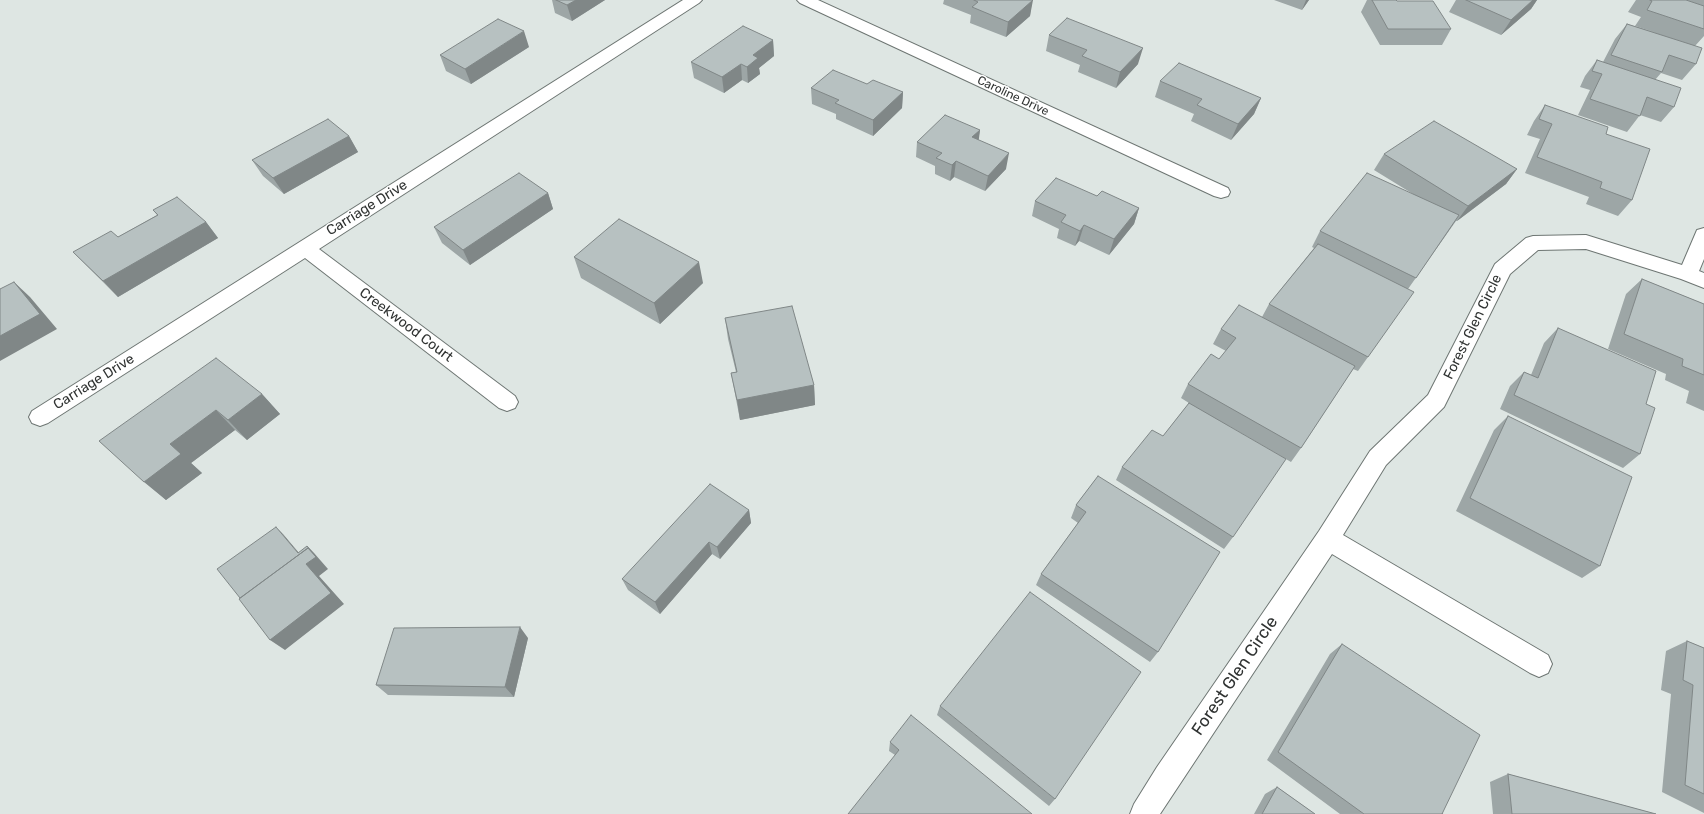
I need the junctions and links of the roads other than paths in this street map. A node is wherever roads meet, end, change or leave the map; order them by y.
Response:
1 (694, 0) edge
2 (805, 0) edge
3 (1221, 192) dead end
4 (1704, 235) edge
5 (305, 248) junction
6 (1696, 277) edge
7 (507, 402) dead end
8 (40, 417) dead end
9 (1328, 539) junction
10 (1539, 664) dead end
11 (1144, 814) edge

1 - 5 street, Carriage Drive
2 - 3 street, Caroline Drive
4 - 6 street
5 - 7 street, Creekwood Court
5 - 8 street, Carriage Drive
6 - 9 street, Forest Glen Circle
9 - 10 street
9 - 11 street, Forest Glen Circle

